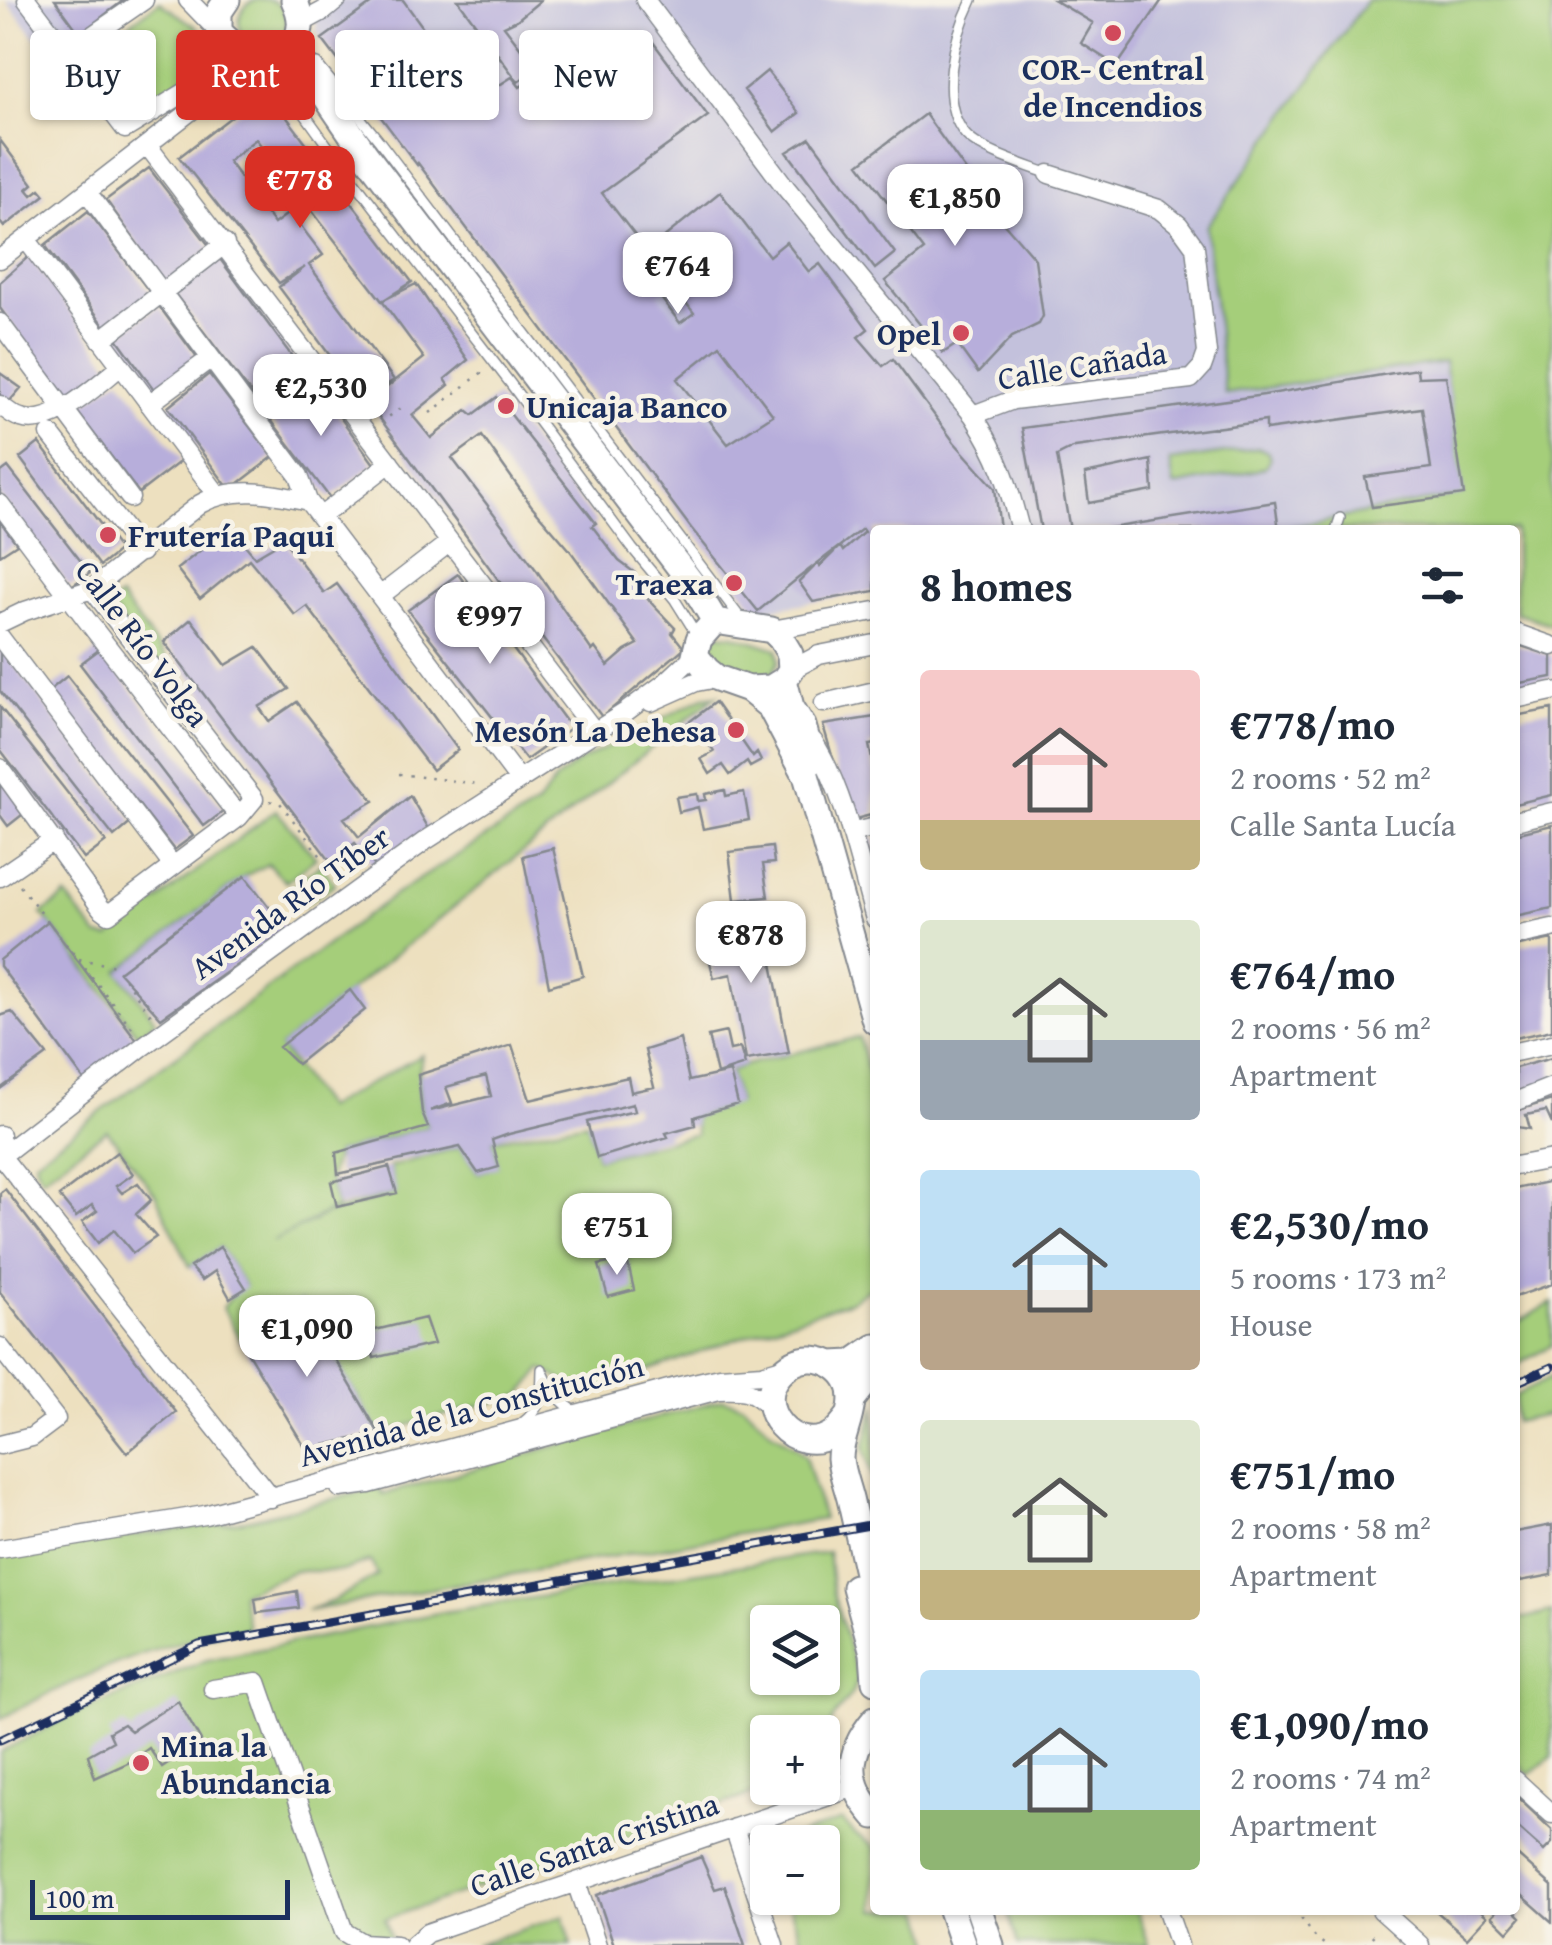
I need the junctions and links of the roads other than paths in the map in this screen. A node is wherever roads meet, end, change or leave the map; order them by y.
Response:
1 (27, 0) edge
2 (144, 0) edge
3 (188, 0) edge
4 (338, 0) edge
5 (646, 0) edge
6 (972, 0) edge
7 (222, 13) edge
8 (50, 30) edge
9 (100, 30) edge
10 (305, 30) edge
11 (315, 67) edge
12 (315, 76) edge
13 (119, 120) edge
14 (141, 120) edge
15 (179, 120) edge
16 (309, 120) edge
17 (148, 145) junction
18 (1049, 174) joint
19 (87, 192) junction
20 (26, 240) junction
21 (225, 244) junction
22 (0, 259) edge
23 (162, 292) junction
24 (455, 311) junction
25 (472, 322) junction
26 (0, 323) edge
27 (474, 336) junction
28 (0, 340) edge
29 (100, 340) junction
30 (502, 353) junction
31 (24, 354) junction
32 (211, 358) junction
33 (532, 359) junction
34 (121, 366) junction
35 (318, 367) junction
36 (554, 386) junction
37 (150, 404) junction
38 (0, 405) edge
39 (64, 410) junction
40 (573, 413) junction
41 (254, 415) junction
42 (972, 415) junction
43 (50, 434) dead end
44 (390, 463) junction
45 (217, 494) junction
46 (130, 498) dead end
47 (308, 501) junction
48 (0, 504) edge
49 (320, 517) junction
50 (1340, 518) dead end
51 (1019, 525) edge
52 (1338, 525) edge
53 (450, 542) junction
54 (142, 552) junction
55 (92, 589) junction
56 (68, 596) junction
57 (380, 596) junction
58 (870, 611) edge
59 (0, 623) edge
60 (759, 628) junction
61 (1520, 635) edge
62 (0, 637) edge
63 (703, 638) junction
64 (870, 645) edge
65 (1552, 646) edge
66 (788, 675) junction
67 (717, 678) junction
68 (748, 688) junction
69 (1552, 691) edge
70 (870, 692) edge
71 (1520, 698) edge
72 (824, 702) dead end
73 (627, 711) junction
74 (803, 726) junction
75 (595, 732) junction
76 (0, 768) edge
77 (520, 780) junction
78 (1552, 812) edge
79 (239, 817) junction
80 (1520, 819) edge
81 (870, 828) edge
82 (851, 833) junction
83 (54, 840) junction
84 (173, 866) junction
85 (9, 879) edge
86 (870, 901) edge
87 (1552, 928) edge
88 (1520, 935) edge
89 (870, 956) edge
90 (870, 1003) edge
91 (1552, 1044) edge
92 (1520, 1051) edge
93 (1552, 1088) edge
94 (1520, 1100) edge
95 (0, 1135) edge
96 (0, 1156) edge
97 (1552, 1159) edge
98 (1520, 1165) edge
99 (0, 1347) edge
100 (870, 1350) edge
101 (832, 1364) junction
102 (786, 1366) junction
103 (870, 1379) edge
104 (771, 1408) junction
105 (850, 1409) junction
106 (579, 1414) junction
107 (810, 1441) junction
108 (0, 1445) edge
109 (422, 1456) junction
110 (270, 1498) junction
111 (0, 1549) edge
112 (870, 1587) edge
113 (870, 1643) edge
114 (213, 1689) dead end
115 (870, 1725) edge
116 (1520, 1785) edge
117 (856, 1787) junction
118 (870, 1811) edge
119 (1552, 1814) edge
120 (734, 1828) junction
121 (576, 1882) junction
122 (953, 1915) edge
123 (981, 1915) edge
124 (1169, 1915) edge
125 (1391, 1915) edge
126 (396, 1945) edge
127 (414, 1945) edge
128 (597, 1945) edge
129 (774, 1945) edge
130 (963, 1945) edge
131 (990, 1945) edge
132 (1179, 1945) edge
133 (1420, 1945) edge

1 - 8 street
2 - 9 street
3 - 7 street
4 - 10 street
5 - 42 street, Calle Cañada
6 - 18 lane
11 - 33 lane
12 - 30 main road
13 - 14 street
15 - 17 street
16 - 24 lane
17 - 19 street
17 - 21 street
18 - 42 street, Calle Cañada
19 - 20 street
19 - 23 street
20 - 22 street
20 - 29 street
21 - 23 street
21 - 35 street
23 - 29 street
23 - 32 street
24 - 25 lane
24 - 27 lane
25 - 27 lane
25 - 30 lane
26 - 31 street
27 - 30 lane
28 - 31 street
29 - 34 street
30 - 33 main road
30 - 63 lane
31 - 39 street
32 - 37 street
32 - 41 street
33 - 36 lane
33 - 36 lane
33 - 40 main road
34 - 37 street
34 - 39 street
35 - 41 street
35 - 44 street
36 - 40 lane
36 - 40 lane
37 - 45 street
38 - 39 street
39 - 46 street
40 - 60 lane
40 - 63 main road
41 - 47 street
42 - 51 street
43 - 54 street
44 - 49 street
44 - 53 street
45 - 47 street
45 - 54 street
47 - 49 street
48 - 56 street, Calle Río Volga
49 - 57 street
50 - 52 lane
53 - 57 street
53 - 75 street
54 - 55 street
55 - 56 street
55 - 79 street, Calle Río Volga
56 - 59 street
56 - 79 street, Calle Río Volga
57 - 77 street
58 - 60 street
60 - 63 main road
60 - 66 main road
61 - 65 street
62 - 84 street
63 - 67 main road
63 - 73 street, Avenida Río Tíber
64 - 66 street
66 - 68 main road
66 - 74 main road
67 - 68 main road
67 - 73 street, Avenida Río Tíber
68 - 90 main road
69 - 71 street
70 - 72 street
73 - 75 street, Avenida Río Tíber
74 - 82 street
74 - 89 main road
75 - 77 street, Avenida Río Tíber
76 - 83 street
77 - 96 street, Avenida Río Tíber
78 - 80 street
79 - 84 street
81 - 82 street
82 - 86 street
83 - 84 street
83 - 85 street
87 - 88 street
91 - 92 street
93 - 94 street
95 - 96 street
96 - 110 street
97 - 98 street
99 - 108 street
100 - 101 main road
101 - 102 main road
101 - 105 main road
102 - 104 main road
102 - 106 street, Avenida de la Constitución
103 - 105 main road
104 - 107 main road
104 - 110 street, Avenida de la Constitución
105 - 107 main road
105 - 112 main road
106 - 109 street, Avenida de la Constitución
106 - 109 lane
107 - 113 main road
109 - 110 street, Avenida de la Constitución
110 - 111 street
114 - 126 street
115 - 117 main road
116 - 119 street
117 - 118 main road
117 - 120 street, Calle Santa Cristina
120 - 121 street, Calle Santa Cristina
120 - 129 street
121 - 127 street, Calle Santa Cristina
121 - 128 street
122 - 130 main road
123 - 131 main road
124 - 132 street
125 - 133 street

